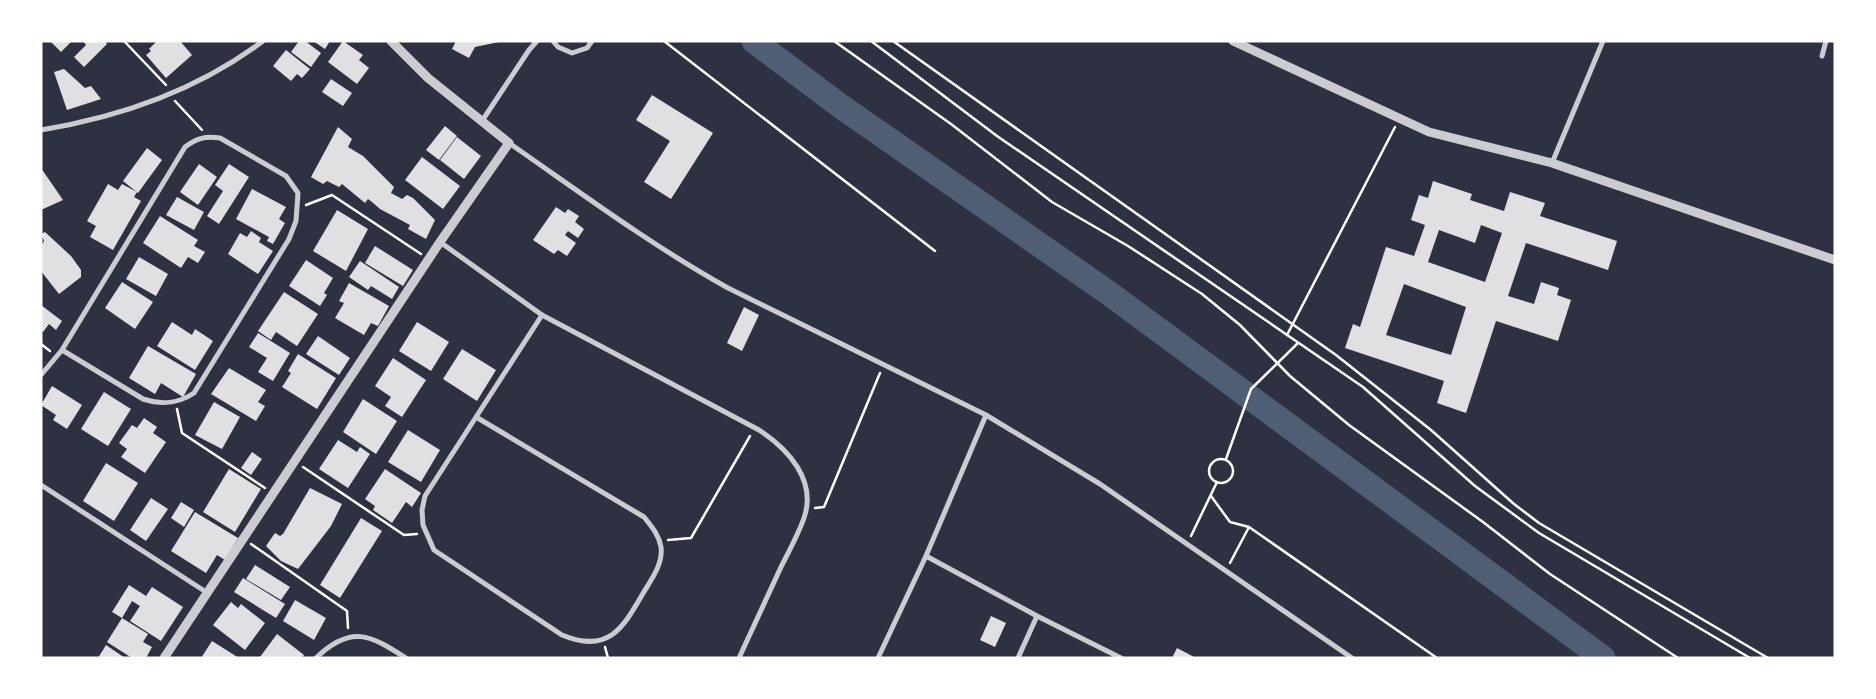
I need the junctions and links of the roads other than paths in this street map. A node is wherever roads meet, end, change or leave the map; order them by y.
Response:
1 (263, 41) edge
2 (390, 41) edge
3 (537, 41) edge
4 (553, 41) edge
5 (592, 41) edge
6 (1233, 41) edge
7 (1603, 41) edge
8 (1826, 41) edge
9 (1822, 56) dead end
10 (482, 121) junction
11 (41, 130) edge
12 (509, 143) junction
13 (1552, 163) junction
14 (440, 242) junction
15 (1835, 260) edge
16 (542, 315) junction
17 (62, 350) junction
18 (41, 375) edge
19 (986, 415) junction
20 (476, 417) junction
21 (41, 485) edge
22 (926, 556) junction
23 (206, 592) junction
24 (1037, 616) junction
25 (164, 658) edge
26 (316, 658) edge
27 (406, 658) edge
28 (739, 658) edge
29 (878, 658) edge
30 (1018, 658) edge
31 (1121, 658) edge
32 (1352, 658) edge

1 - 11 street
2 - 10 street
3 - 10 street
4 - 5 street
6 - 13 street
7 - 13 street
8 - 9 street
10 - 12 street
12 - 14 street
12 - 19 street
13 - 15 street
14 - 16 street
14 - 23 street
16 - 20 street
16 - 28 street
17 - 17 street
17 - 18 street
19 - 22 street
19 - 32 street
20 - 20 street
21 - 23 street
22 - 24 street
22 - 29 street
23 - 25 street
24 - 30 street
24 - 31 street
26 - 27 street

